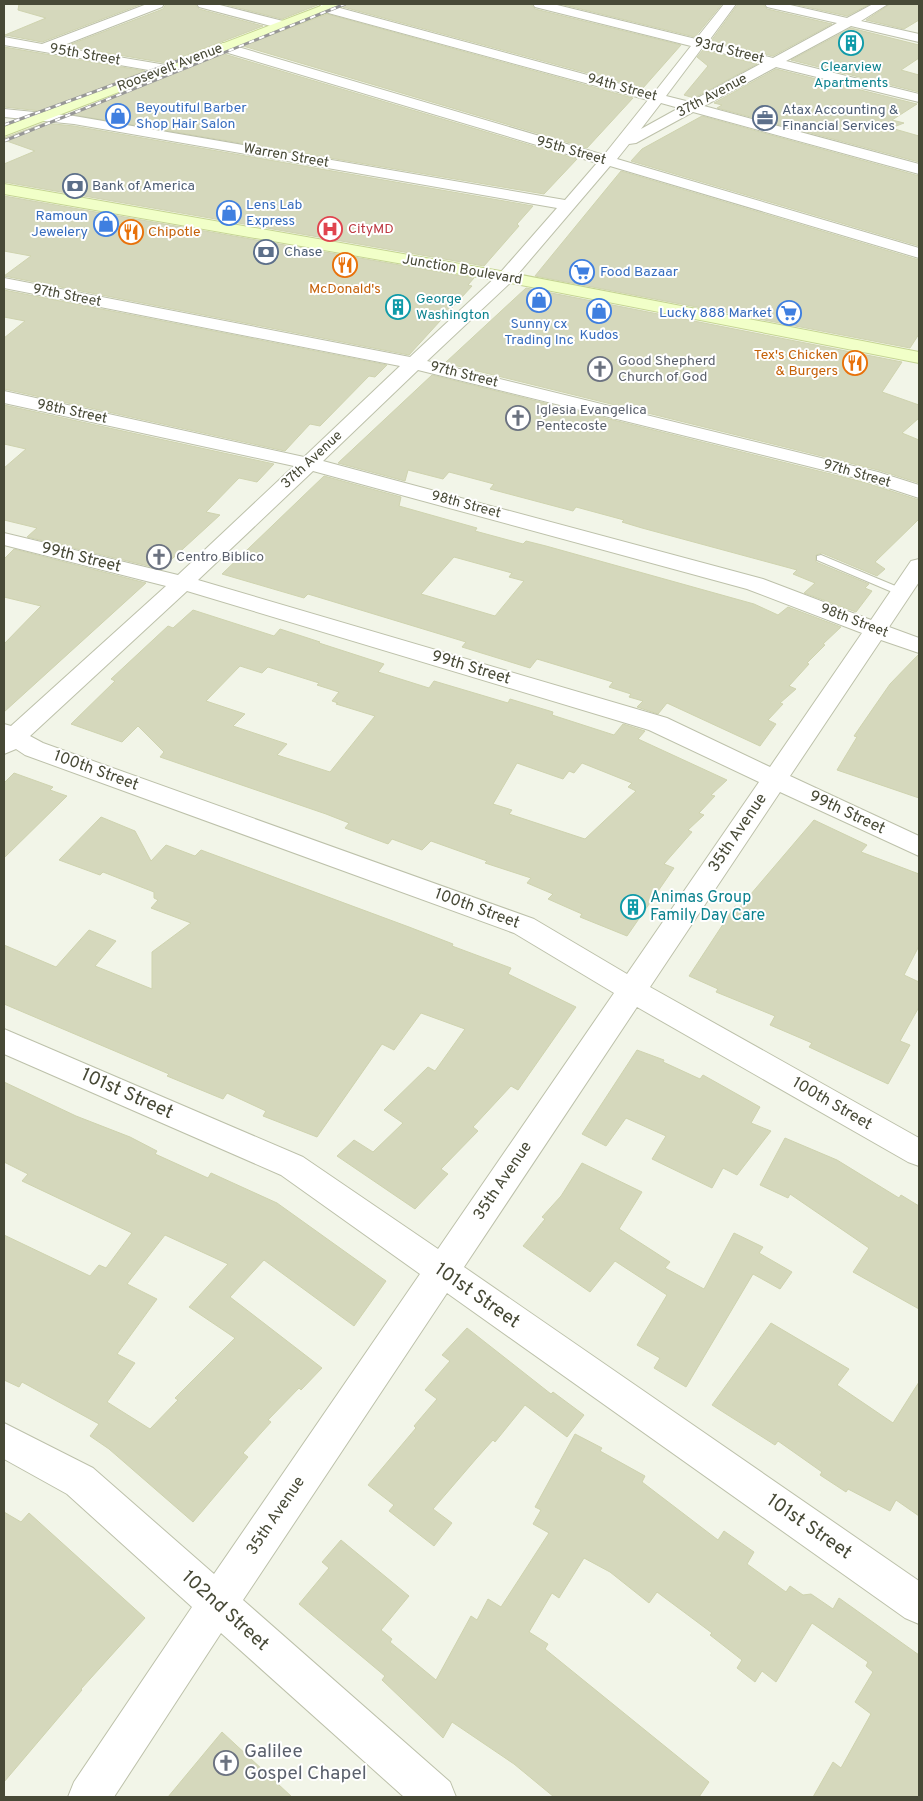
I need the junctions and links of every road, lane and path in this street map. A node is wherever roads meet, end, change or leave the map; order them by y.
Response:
1 (158, 4) edge
2 (203, 4) edge
3 (539, 4) edge
4 (730, 4) edge
5 (771, 4) edge
6 (882, 4) edge
7 (331, 6) edge
8 (849, 22) junction
9 (282, 25) junction
10 (919, 38) edge
11 (699, 43) junction
12 (8, 44) edge
13 (223, 47) junction
14 (43, 48) junction
15 (774, 62) junction
16 (166, 69) junction
17 (657, 98) junction
18 (919, 98) edge
19 (692, 107) junction
20 (4, 113) edge
21 (41, 118) junction
22 (4, 132) edge
23 (621, 146) junction
24 (606, 161) junction
25 (919, 169) edge
26 (5, 190) edge
27 (567, 205) junction
28 (919, 253) edge
29 (506, 277) junction
30 (4, 283) edge
31 (919, 358) edge
32 (416, 364) junction
33 (4, 397) edge
34 (308, 464) junction
35 (919, 492) edge
36 (4, 539) edge
37 (821, 558) dead end
38 (919, 566) edge
39 (182, 583) junction
40 (901, 592) junction
41 (877, 629) junction
42 (919, 646) edge
43 (7, 738) edge
44 (775, 779) junction
45 (919, 847) edge
46 (632, 990) junction
47 (4, 1041) edge
48 (919, 1154) edge
49 (442, 1271) junction
50 (4, 1440) edge
51 (217, 1604) junction
52 (919, 1604) edge
53 (89, 1797) edge
54 (435, 1797) edge

1 - 14 street
2 - 9 street
3 - 11 street, 93rd Street
4 - 11 street
5 - 8 street
6 - 8 street, 37th Avenue
7 - 9 main road, Roosevelt Avenue
7 - 17 street, 94th Street
8 - 10 street
8 - 15 street, 37th Avenue
9 - 13 main road, Roosevelt Avenue
11 - 15 street, 93rd Street
11 - 17 street
12 - 14 street, 95th Street
13 - 16 main road, Roosevelt Avenue
13 - 24 street, 95th Street
14 - 16 street, 95th Street
15 - 18 street, 93rd Street
15 - 19 street, 37th Avenue
16 - 21 main road, Roosevelt Avenue
17 - 19 street, 94th Street
17 - 23 street
19 - 23 street, 37th Avenue
19 - 25 street, 94th Street
20 - 21 street, Warren Street
21 - 22 main road, Roosevelt Avenue
21 - 27 street, Warren Street
23 - 24 street, 37th Avenue
24 - 27 street, 37th Avenue
24 - 28 street, 95th Street
26 - 29 main road, Junction Boulevard
27 - 29 street, 37th Avenue
29 - 31 main road, Junction Boulevard
29 - 32 street, 37th Avenue
30 - 32 street, 97th Street
32 - 34 street, 37th Avenue
32 - 35 street, 97th Street
33 - 34 street, 98th Street
34 - 39 street, 37th Avenue
34 - 41 street, 98th Street
36 - 39 street, 99th Street
37 - 40 lane
38 - 40 street, 35th Avenue
39 - 43 street, 37th Avenue
39 - 44 street, 99th Street
40 - 41 street, 35th Avenue
41 - 42 street, 98th Street
41 - 44 street, 35th Avenue
43 - 46 street, 100th Street
44 - 45 street, 99th Street
44 - 46 street, 35th Avenue
46 - 48 street, 100th Street
46 - 49 street, 35th Avenue
47 - 49 street, 101st Street
49 - 51 street, 35th Avenue
49 - 52 street, 101st Street
50 - 51 street, 102nd Street
51 - 53 street, 35th Avenue
51 - 54 street, 102nd Street

